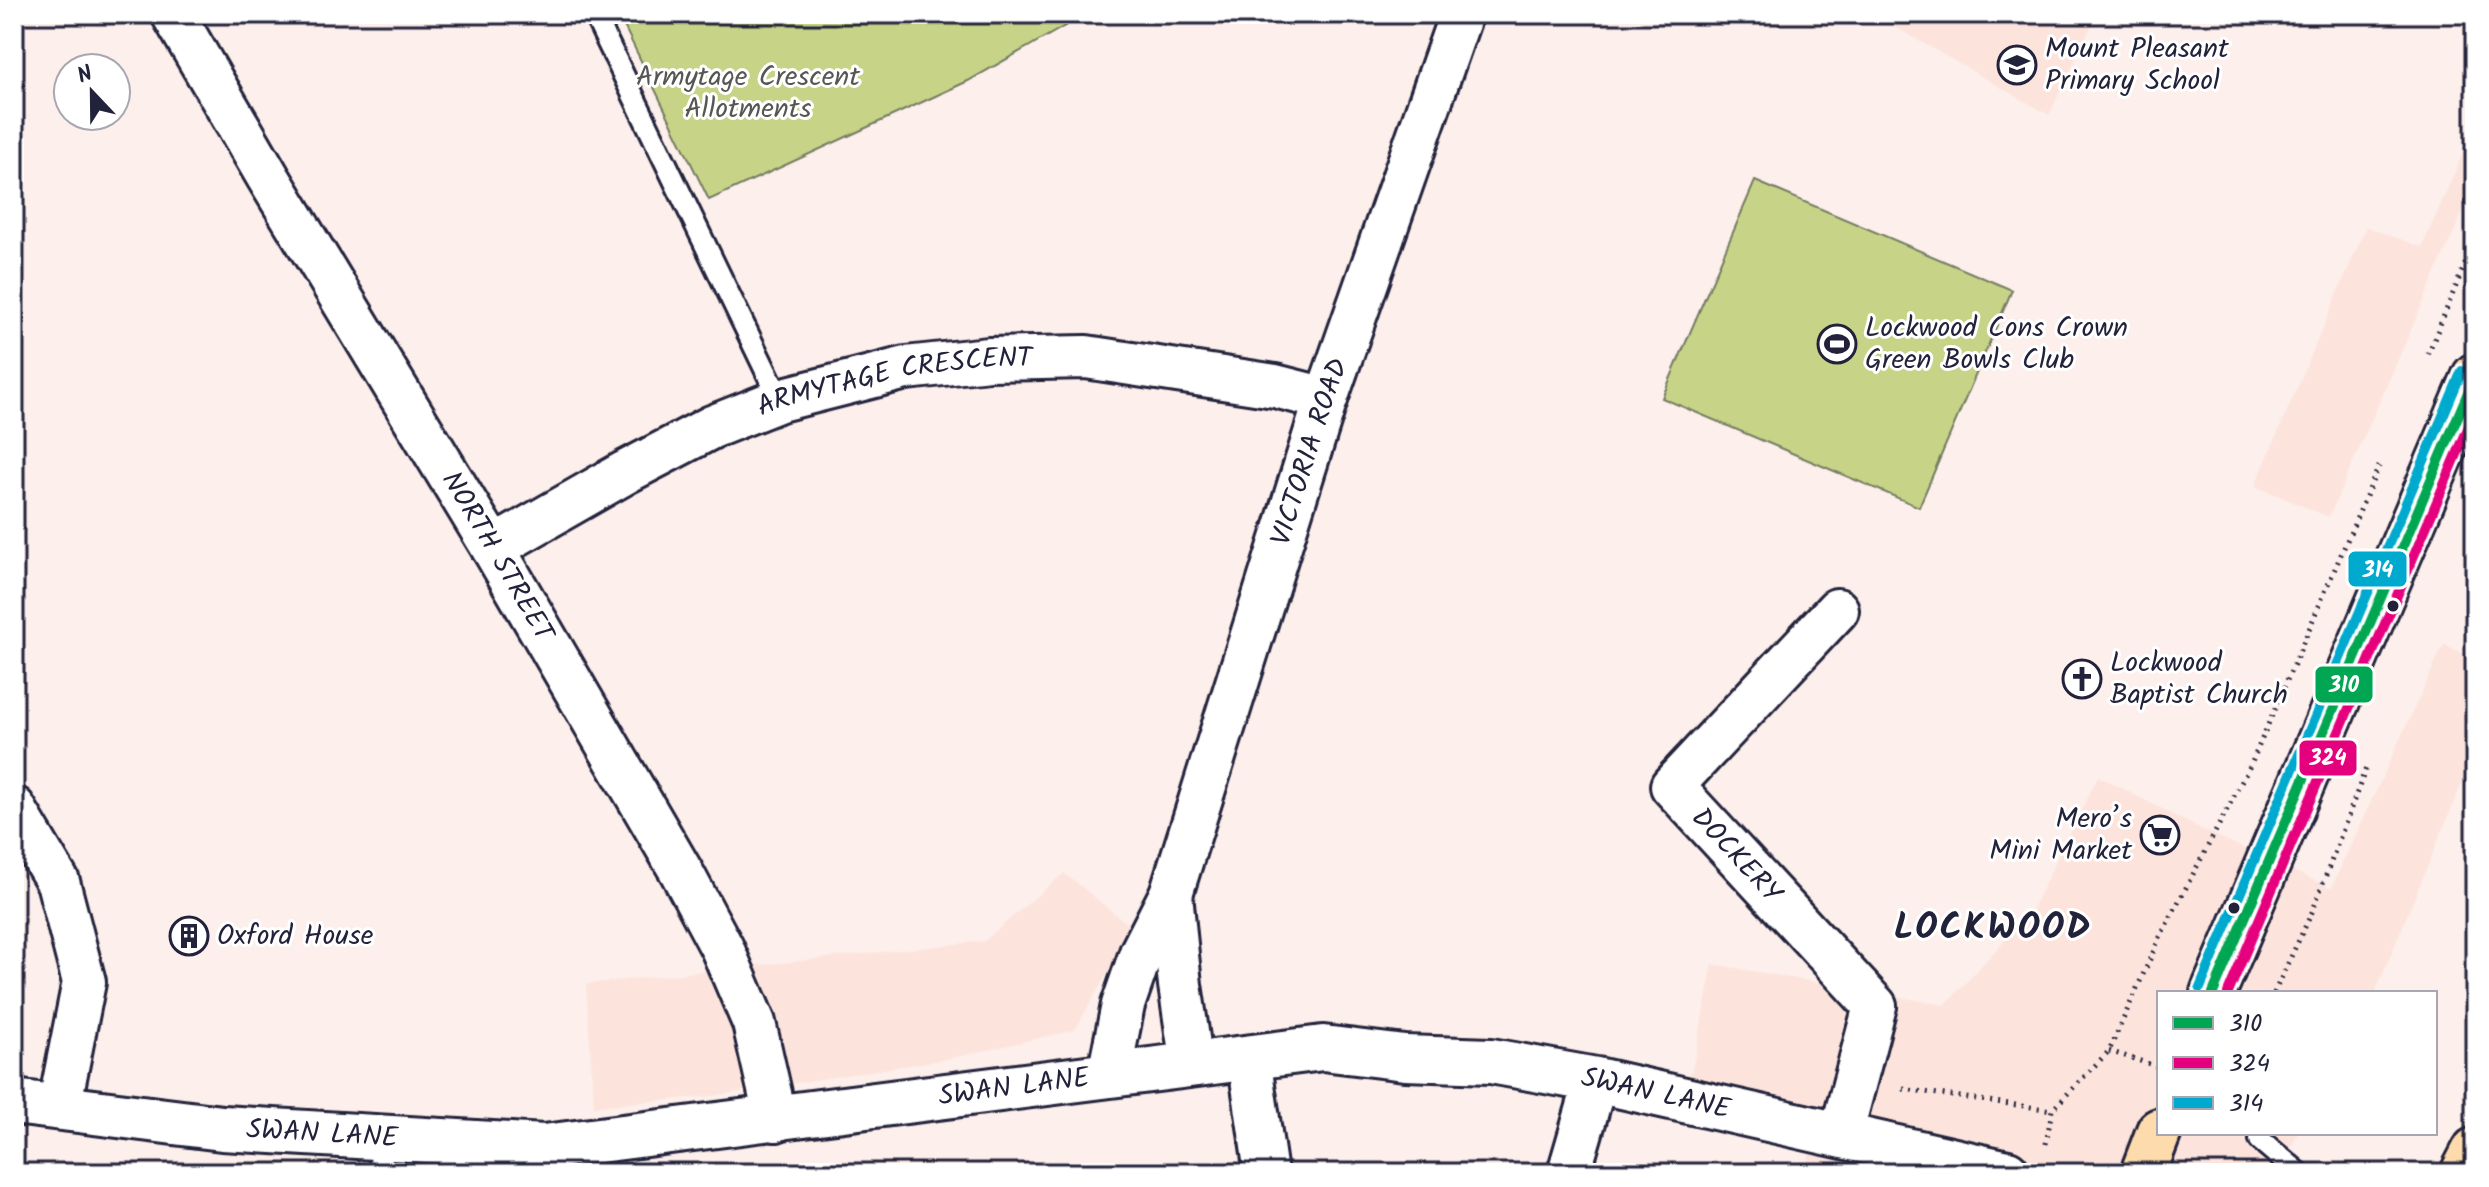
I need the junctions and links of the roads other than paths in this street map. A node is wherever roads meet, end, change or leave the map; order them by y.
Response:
1 (173, 14) edge
2 (594, 14) edge
3 (1461, 14) edge
4 (2475, 376) edge
5 (1326, 399) junction
6 (780, 400) junction
7 (493, 548) junction
8 (1837, 610) dead end
9 (14, 808) edge
10 (1171, 894) junction
11 (2214, 991) edge
12 (1249, 1058) junction
13 (1192, 1065) junction
14 (1109, 1075) junction
15 (1596, 1080) junction
16 (15, 1103) edge
17 (59, 1108) junction
18 (776, 1120) junction
19 (1841, 1134) junction
20 (2157, 1135) edge
21 (2260, 1140) dead end
22 (2475, 1150) edge
23 (381, 1155) edge
24 (2025, 1165) edge
25 (1266, 1173) edge
26 (1569, 1173) edge
27 (2143, 1173) edge
28 (2299, 1173) edge
29 (2463, 1173) edge

1 - 7 street, NORTH STREET
2 - 6 lane
3 - 5 street, VICTORIA ROAD
4 - 11 main road
5 - 6 street, ARMYTAGE CRESCENT
5 - 10 street, VICTORIA ROAD
6 - 7 street, ARMYTAGE CRESCENT
7 - 18 street, NORTH STREET
8 - 19 street, DOCKERY
9 - 17 street
10 - 13 street, VICTORIA ROAD
10 - 14 street, VICTORIA ROAD
12 - 13 street, SWAN LANE
12 - 15 street, SWAN LANE
12 - 25 street
13 - 14 street, SWAN LANE
14 - 18 street, SWAN LANE
15 - 19 street, SWAN LANE
15 - 26 street
16 - 17 street, SWAN LANE
17 - 23 street, SWAN LANE
18 - 23 street, SWAN LANE
19 - 24 street, SWAN LANE
20 - 27 main road
21 - 28 lane
22 - 29 main road

